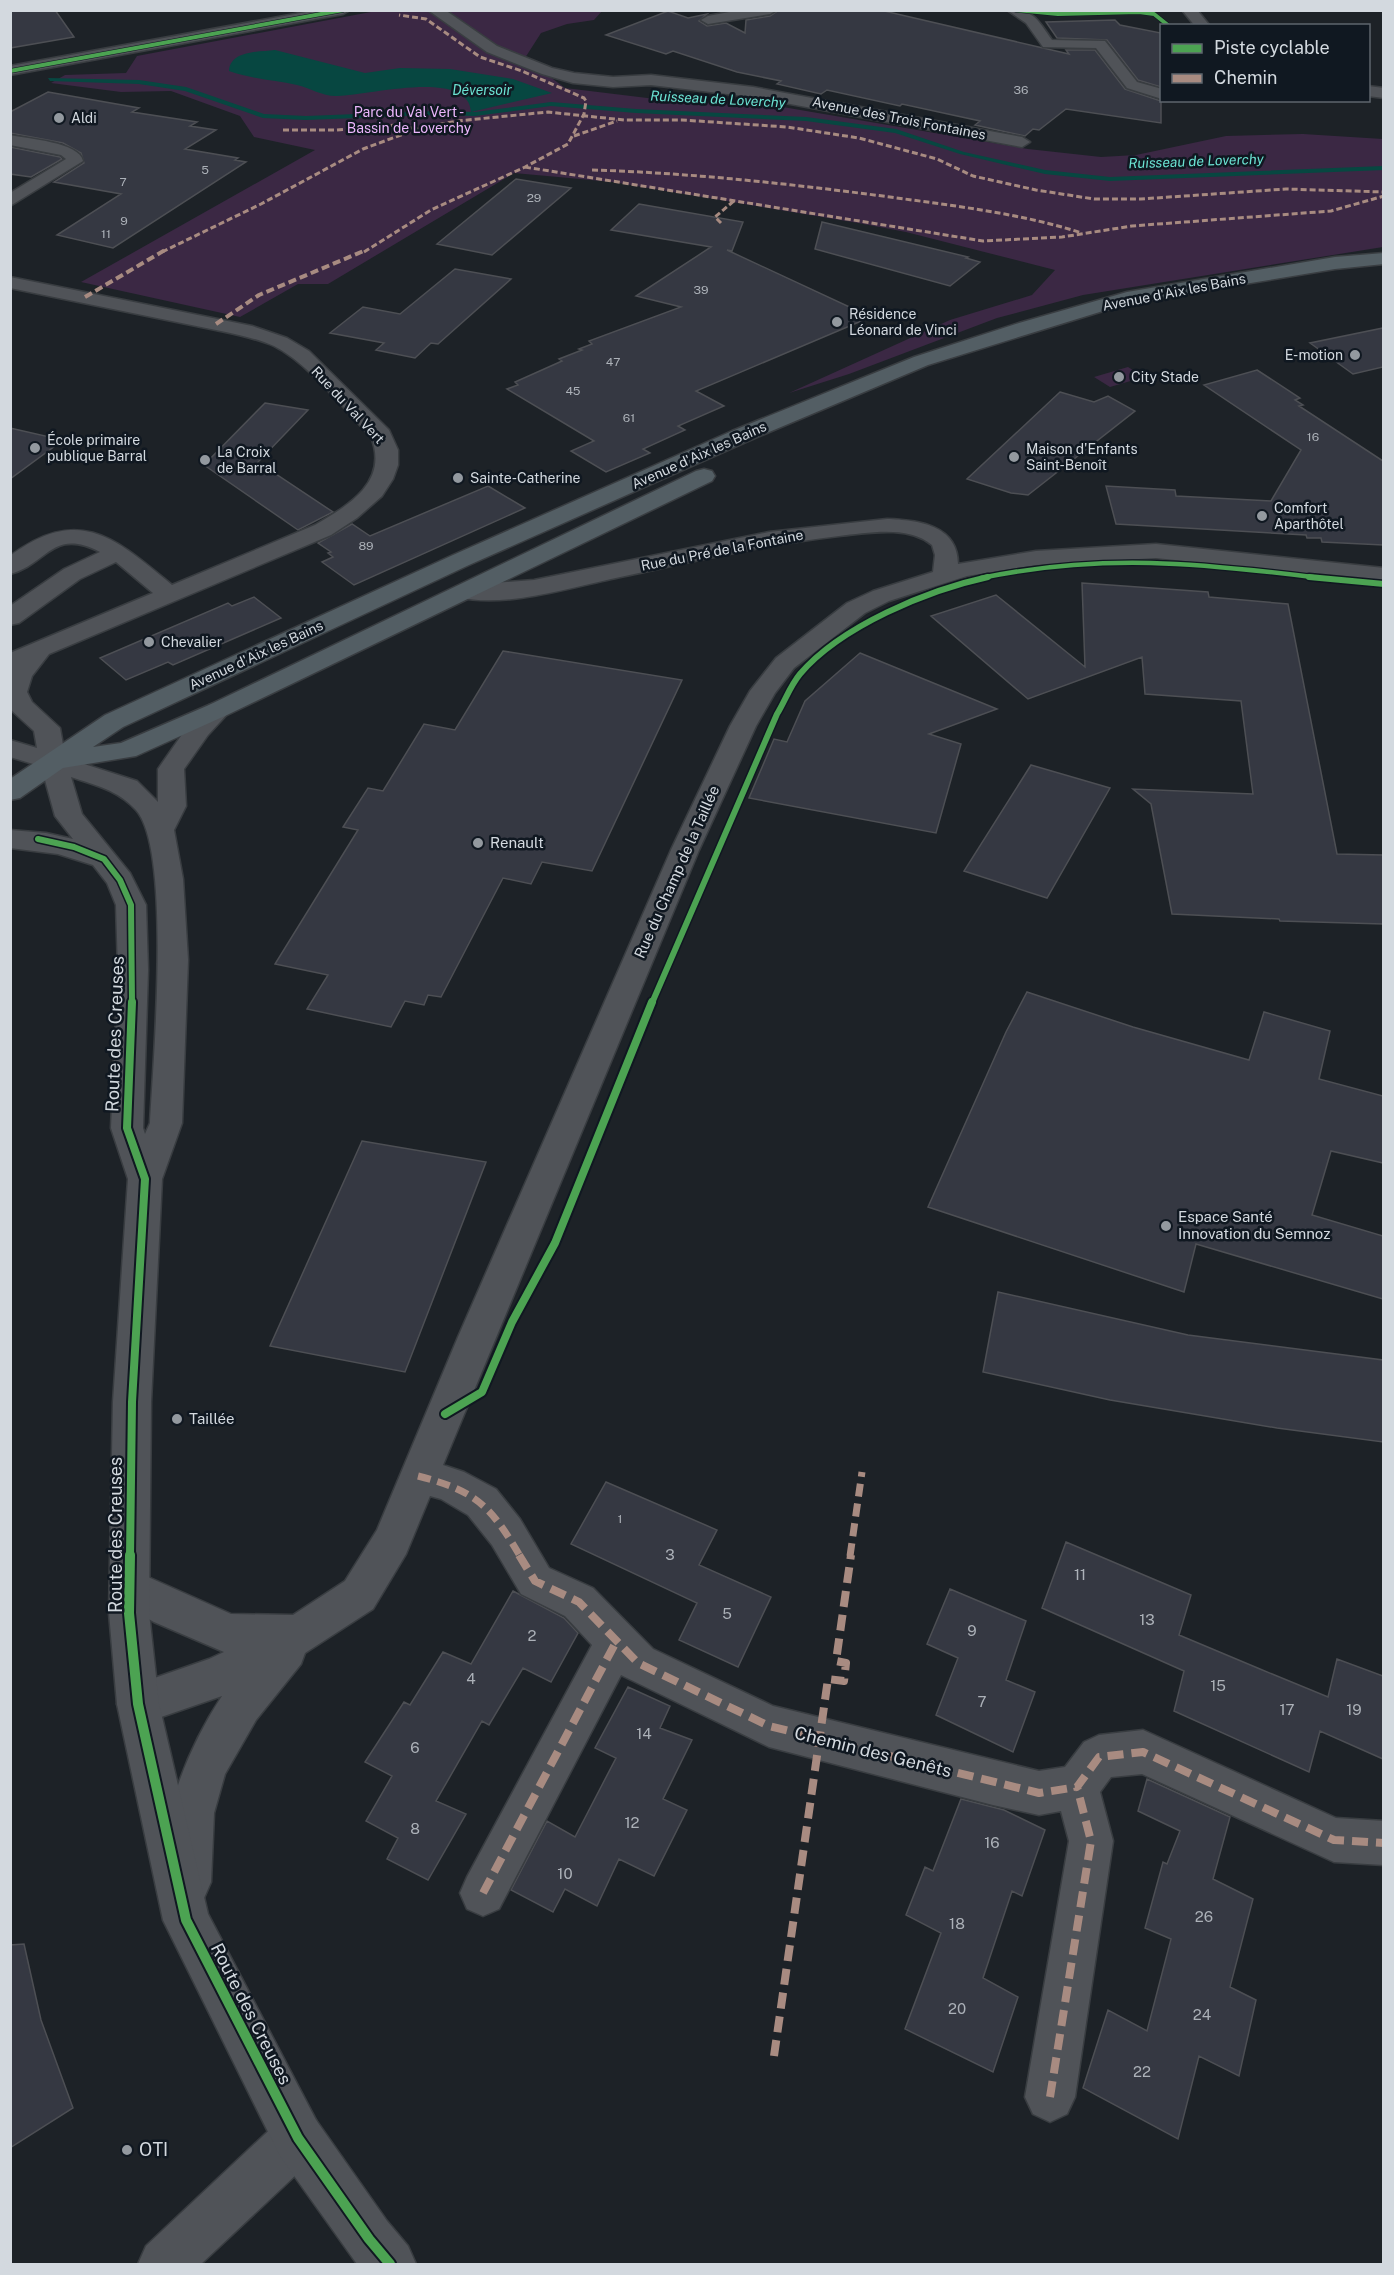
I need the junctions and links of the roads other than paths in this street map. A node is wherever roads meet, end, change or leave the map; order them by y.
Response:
1 (343, 10) edge
2 (435, 10) edge
3 (770, 10) edge
4 (1014, 10) edge
5 (1190, 11) edge
6 (708, 20) dead end
7 (1201, 24) edge
8 (10, 71) edge
9 (1160, 94) edge
10 (10, 140) edge
11 (1022, 142) dead end
12 (10, 201) edge
13 (1383, 258) edge
14 (1383, 269) edge
15 (10, 282) edge
16 (933, 377) dead end
17 (727, 466) dead end
18 (118, 552) junction
19 (10, 567) edge
20 (944, 575) junction
21 (1383, 575) edge
22 (466, 592) junction
23 (170, 595) junction
24 (10, 618) edge
25 (40, 650) junction
26 (10, 662) edge
27 (218, 710) junction
28 (10, 748) edge
29 (53, 762) junction
30 (10, 771) edge
31 (10, 792) edge
32 (160, 830) junction
33 (10, 838) edge
34 (104, 859) junction
35 (144, 1179) junction
36 (418, 1476) junction
37 (130, 1588) junction
38 (299, 1635) junction
39 (617, 1640) junction
40 (138, 1704) junction
41 (1077, 1787) junction
42 (1383, 1843) edge
43 (483, 1893) dead end
44 (186, 1920) junction
45 (1050, 2097) dead end
46 (298, 2138) junction
47 (164, 2265) edge
48 (390, 2265) edge

1 - 8 street
2 - 11 street, Avenue des Trois Fontaines
3 - 6 street
4 - 9 street
5 - 7 street
10 - 12 street
13 - 29 main road, Avenue d'Aix les Bains
14 - 16 main road, Avenue d'Aix les Bains
15 - 23 street, Rue du Val Vert
17 - 22 main road, Avenue d'Aix les Bains
18 - 19 street
18 - 23 street
18 - 24 street
20 - 21 street, Rue du Champ de la Taillée
20 - 22 street, Rue du Pré de la Fontaine
20 - 36 street, Rue du Champ de la Taillée
22 - 27 main road, Avenue d'Aix les Bains
23 - 25 street, Rue du Val Vert
25 - 26 street, Rue du Val Vert
25 - 29 street, Rue du Val Vert
27 - 29 main road, Avenue d'Aix les Bains
27 - 32 street
28 - 29 street
29 - 30 main road, Avenue d'Aix les Bains
29 - 31 main road, Avenue d'Aix les Bains
29 - 32 street, Route des Creuses
29 - 34 street, Route des Creuses
32 - 35 street, Route des Creuses
33 - 34 street
34 - 35 street, Route des Creuses
35 - 37 street, Route des Creuses
36 - 38 street, Rue du Champ de la Taillée
36 - 39 street, Chemin des Genêts
37 - 38 street
37 - 40 street, Route des Creuses
38 - 40 street, Rue du Champ de la Taillée
38 - 44 street, Rue du Champ de la Taillée
39 - 41 street, Chemin des Genêts
39 - 43 street
40 - 44 street, Route des Creuses
41 - 42 street
41 - 45 street
44 - 46 street, Route des Creuses
46 - 47 street
46 - 48 street, Route des Creuses

